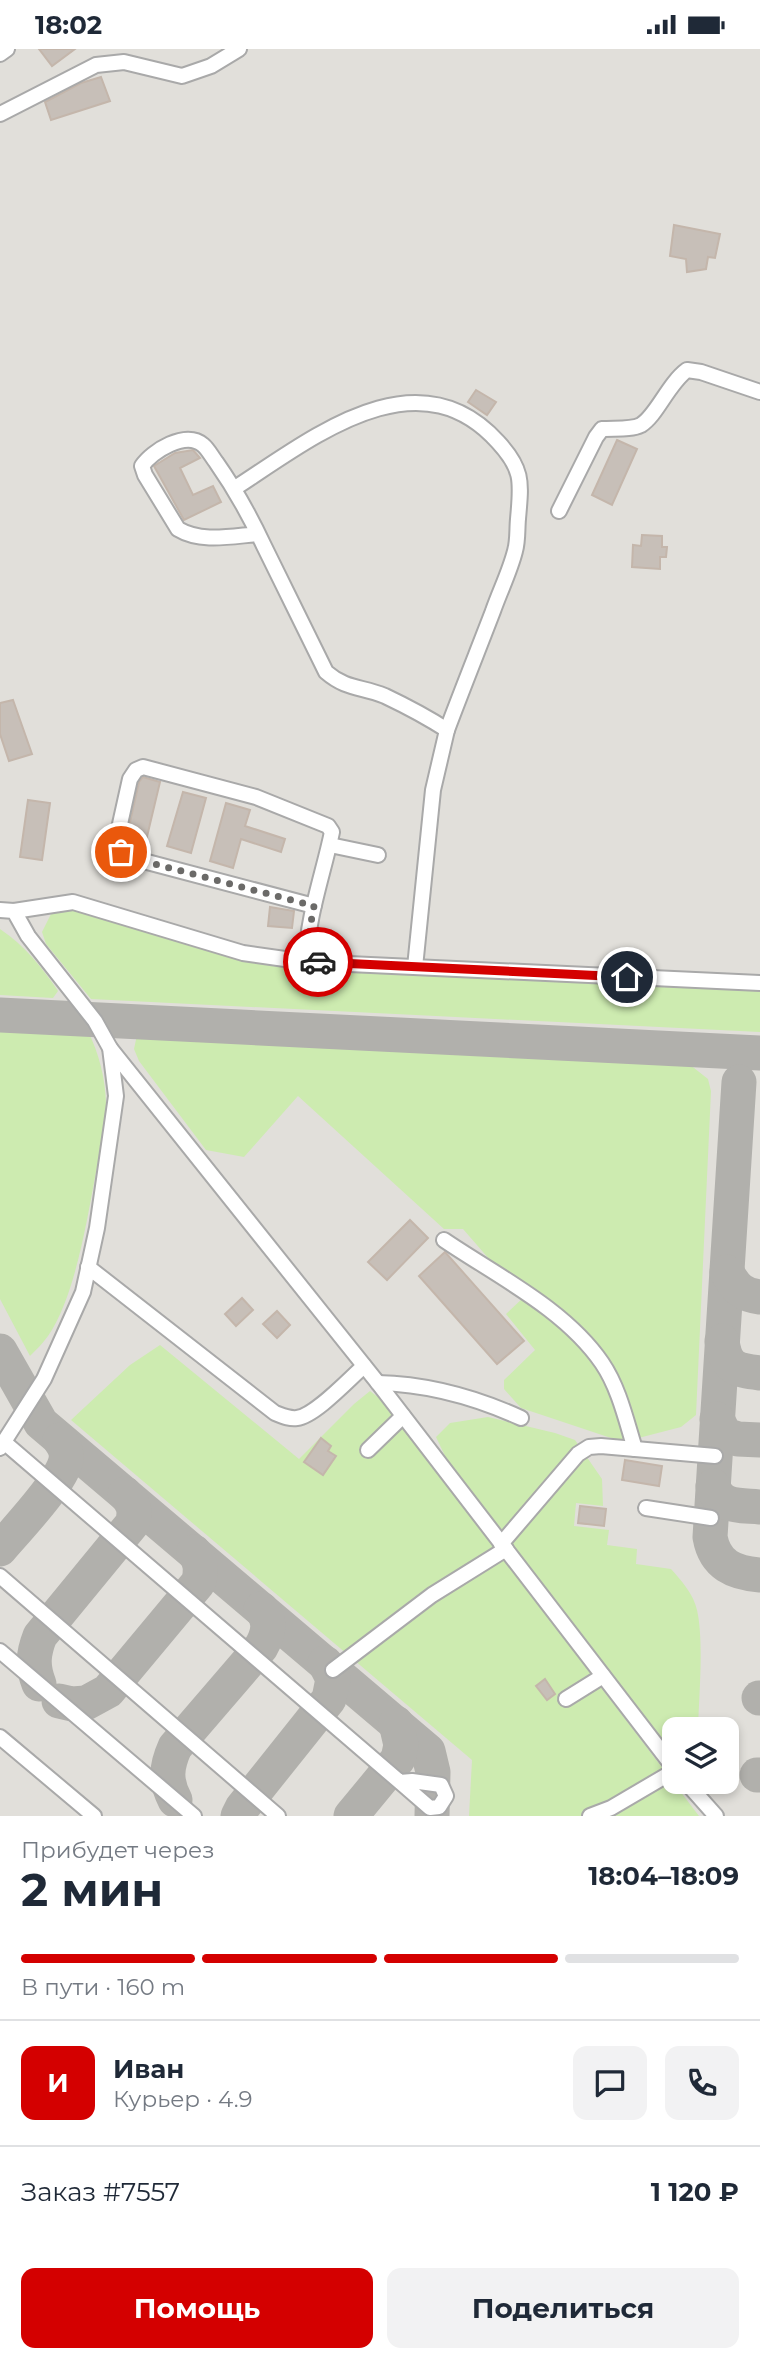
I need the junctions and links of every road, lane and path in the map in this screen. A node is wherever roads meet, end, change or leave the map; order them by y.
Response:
1 (7, 49) edge
2 (122, 49) edge
3 (239, 49) edge
4 (0, 54) edge
5 (131, 63) junction
6 (0, 114) edge
7 (760, 392) edge
8 (234, 488) junction
9 (559, 511) dead end
10 (258, 534) junction
11 (447, 730) junction
12 (330, 845) junction
13 (378, 855) dead end
14 (314, 906) junction
15 (7, 911) edge
16 (306, 962) junction
17 (415, 967) junction
18 (760, 983) edge
19 (110, 1048) junction
20 (443, 1240) dead end
21 (88, 1267) junction
22 (364, 1366) junction
23 (378, 1383) junction
24 (403, 1416) junction
25 (521, 1418) dead end
26 (2, 1445) edge
27 (635, 1449) junction
28 (368, 1450) dead end
29 (715, 1455) dead end
30 (646, 1508) dead end
31 (711, 1518) dead end
32 (503, 1547) junction
33 (0, 1576) edge
34 (0, 1651) edge
35 (333, 1670) dead end
36 (603, 1676) junction
37 (566, 1699) dead end
38 (0, 1737) edge
39 (662, 1754) edge
40 (662, 1777) edge
41 (400, 1782) dead end
42 (697, 1794) edge
43 (94, 1816) edge
44 (194, 1816) edge
45 (278, 1816) edge
46 (590, 1816) edge
47 (716, 1816) edge

1 - 4 lane
2 - 5 lane
3 - 5 lane
5 - 6 lane
7 - 9 lane
8 - 10 lane
8 - 10 lane
8 - 11 lane
10 - 11 lane
11 - 17 lane
12 - 13 lane
12 - 14 lane
12 - 14 lane
14 - 16 lane
15 - 16 lane
15 - 19 lane
16 - 17 lane
17 - 18 lane
19 - 21 lane
19 - 22 lane
20 - 27 lane
21 - 22 lane
21 - 26 lane
22 - 23 lane
23 - 24 lane
23 - 25 lane
24 - 28 lane
24 - 32 lane
26 - 41 lane
27 - 29 lane
27 - 32 lane
30 - 31 lane
32 - 35 lane
32 - 36 lane
33 - 45 lane
34 - 44 lane
36 - 37 lane
36 - 39 lane
38 - 43 lane
40 - 46 lane
42 - 47 lane

